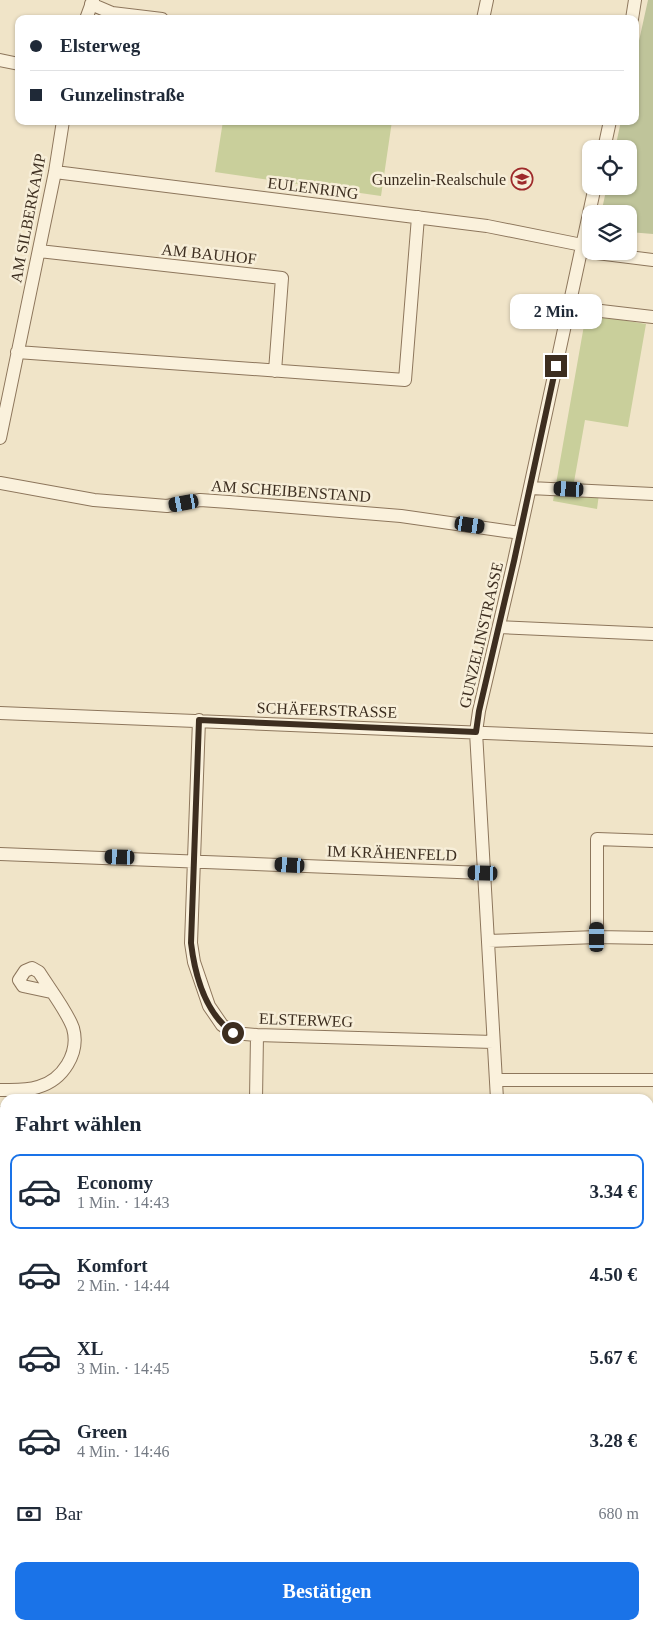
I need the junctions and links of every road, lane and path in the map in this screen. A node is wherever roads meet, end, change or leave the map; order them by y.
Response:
1 (487, 0) edge
2 (635, 0) edge
3 (92, 2) edge
4 (87, 15) edge
5 (129, 15) edge
6 (484, 15) edge
7 (633, 15) edge
8 (0, 60) edge
9 (15, 63) edge
10 (62, 125) edge
11 (609, 125) edge
12 (606, 140) edge
13 (55, 172) junction
14 (418, 218) junction
15 (582, 245) joint
16 (39, 251) junction
17 (637, 258) edge
18 (653, 260) edge
19 (568, 307) junction
20 (653, 318) edge
21 (17, 352) junction
22 (275, 371) junction
23 (0, 438) edge
24 (0, 484) edge
25 (530, 488) junction
26 (653, 494) edge
27 (520, 533) junction
28 (499, 627) junction
29 (653, 634) edge
30 (0, 713) edge
31 (199, 720) junction
32 (476, 732) junction
33 (653, 740) edge
34 (653, 841) edge
35 (0, 854) edge
36 (194, 860) junction
37 (483, 873) junction
38 (597, 937) junction
39 (653, 938) edge
40 (488, 941) junction
41 (51, 992) dead end
42 (256, 1035) junction
43 (494, 1042) junction
44 (496, 1080) junction
45 (653, 1080) edge
46 (0, 1090) edge
47 (256, 1094) edge
48 (497, 1094) edge

1 - 6 street
2 - 7 street
3 - 4 street
3 - 5 street
8 - 9 street
10 - 13 street, AM SILBERKAMP
11 - 12 street
13 - 14 street, EULENRING
13 - 16 street, AM SILBERKAMP
14 - 15 street, EULENRING
14 - 22 street
15 - 19 street, GUNZELINSTRASSE
16 - 21 street, AM SILBERKAMP
16 - 22 street, AM BAUHOF
17 - 18 street, EULENRING
19 - 20 street
19 - 25 street, GUNZELINSTRASSE
21 - 22 street
21 - 23 street, AM SILBERKAMP
24 - 27 street, AM SCHEIBENSTAND
25 - 26 street
25 - 27 street, GUNZELINSTRASSE
27 - 28 street, GUNZELINSTRASSE
28 - 29 street
28 - 32 street, GUNZELINSTRASSE
30 - 31 street, SCHÄFERSTRASSE
31 - 32 street, SCHÄFERSTRASSE
31 - 36 street, ELSTERWEG
32 - 33 street, SCHÄFERSTRASSE
32 - 37 street, GUNZELINSTRASSE
34 - 38 street
35 - 36 street, IM KRÄHENFELD
36 - 37 street, IM KRÄHENFELD
36 - 42 street, ELSTERWEG
37 - 40 street, GUNZELINSTRASSE
38 - 39 street
38 - 40 street
40 - 43 street, GUNZELINSTRASSE
41 - 46 street
42 - 43 street, ELSTERWEG
42 - 47 street
43 - 44 street, GUNZELINSTRASSE
44 - 45 street
44 - 48 street, GUNZELINSTRASSE

